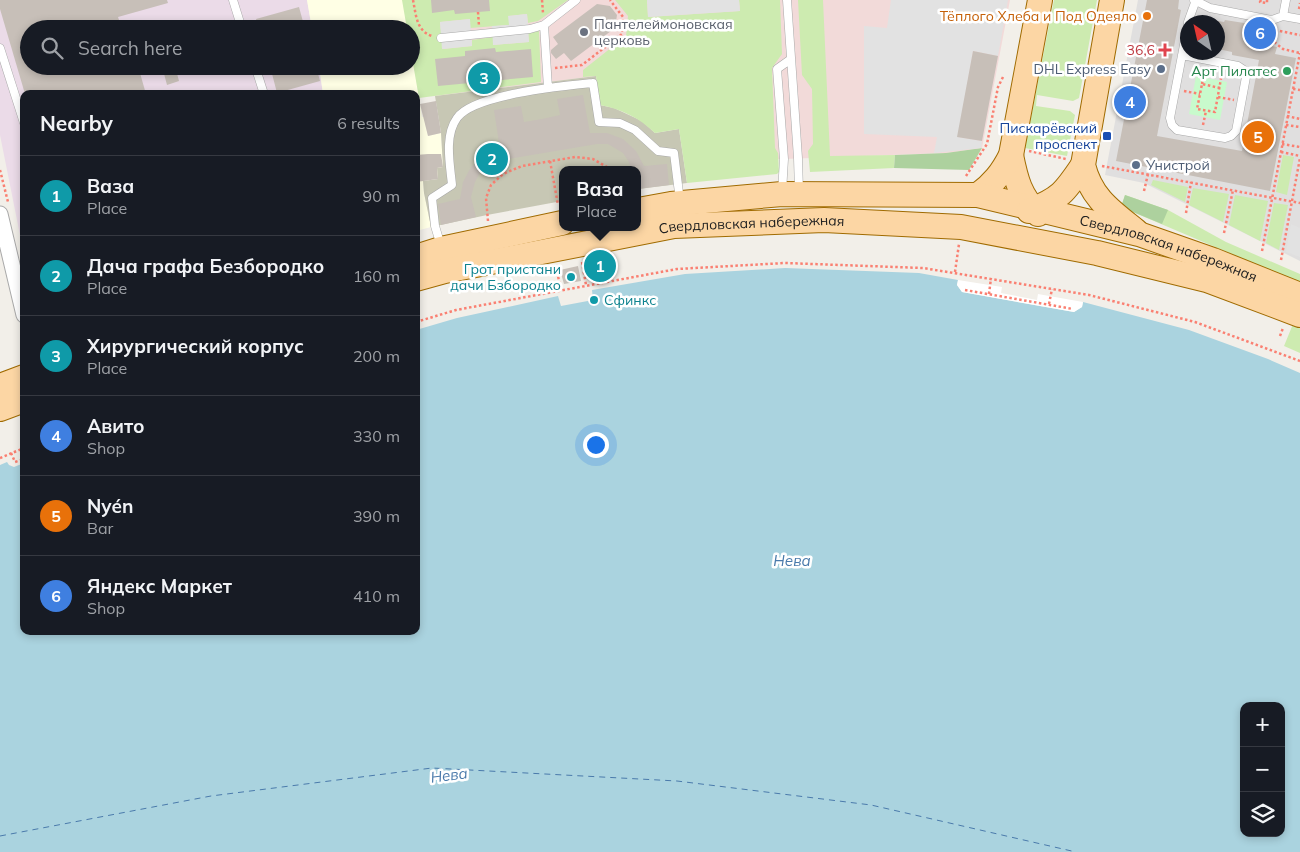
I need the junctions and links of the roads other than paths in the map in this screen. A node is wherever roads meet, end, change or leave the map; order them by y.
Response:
1 (233, 0) edge
2 (576, 0) edge
3 (787, 0) edge
4 (1040, 0) edge
5 (1112, 0) edge
6 (1195, 0) edge
7 (1286, 0) edge
8 (1190, 15) edge
9 (1280, 17) junction
10 (1300, 19) edge
11 (239, 20) edge
12 (544, 24) junction
13 (441, 38) road end
14 (0, 48) edge
15 (1182, 55) joint
16 (791, 59) junction
17 (258, 75) edge
18 (548, 88) junction
19 (263, 90) edge
20 (20, 110) edge
21 (1018, 153) junction
22 (1083, 163) junction
23 (972, 186) junction
24 (790, 193) junction
25 (680, 203) junction
26 (641, 210) edge
27 (1034, 210) junction
28 (0, 214) edge
29 (559, 215) edge
30 (1139, 234) junction
31 (965, 236) junction
32 (442, 249) junction
33 (1097, 254) junction
34 (420, 256) edge
35 (420, 279) edge
36 (1300, 296) edge
37 (20, 298) edge
38 (1292, 319) edge
39 (20, 378) edge
40 (0, 386) edge
41 (20, 402) edge
42 (0, 409) edge

1 - 11 lane
2 - 12 lane
3 - 16 lane
4 - 21 main road
5 - 22 main road
6 - 8 lane
6 - 9 lane
7 - 9 lane
9 - 10 lane
12 - 13 lane
12 - 18 lane
14 - 20 lane
15 - 15 lane
16 - 24 lane
16 - 24 lane
17 - 19 lane
18 - 25 lane
18 - 32 lane
21 - 23 main road
21 - 27 main road
22 - 27 main road
22 - 30 main road
23 - 24 main road, Свердловская набережная
23 - 27 main road, Свердловская набережная
24 - 25 main road, Свердловская набережная
25 - 26 main road, Свердловская набережная
27 - 30 main road, Свердловская набережная
27 - 31 main road, Свердловская набережная
27 - 33 main road, Свердловская набережная
28 - 37 street
29 - 32 main road
30 - 36 main road, Свердловская набережная
31 - 33 main road, Свердловская набережная
31 - 35 main road, Свердловская набережная
32 - 34 main road
33 - 38 main road, Свердловская набережная
39 - 40 main road
41 - 42 main road

